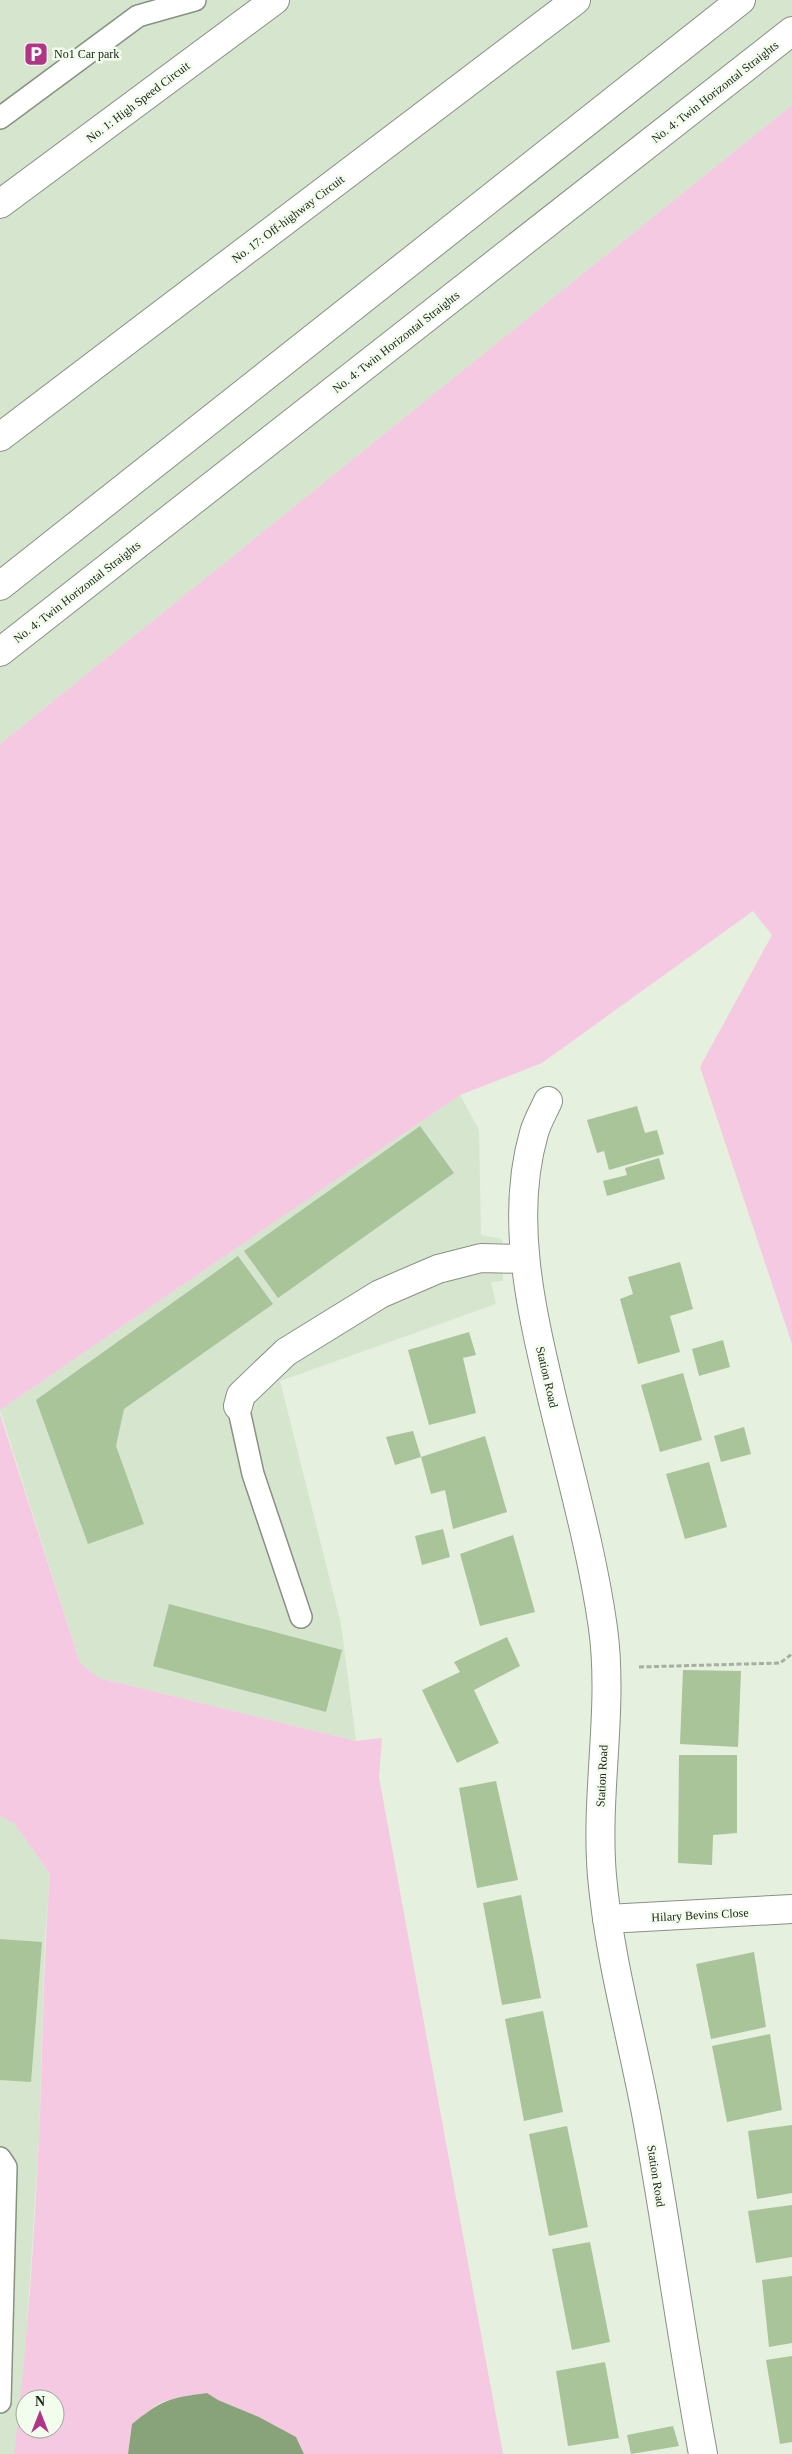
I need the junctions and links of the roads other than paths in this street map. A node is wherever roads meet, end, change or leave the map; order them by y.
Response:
1 (196, 0) edge
2 (275, 0) edge
3 (576, 0) edge
4 (741, 0) edge
5 (792, 31) edge
6 (0, 118) edge
7 (0, 204) edge
8 (0, 436) edge
9 (0, 586) edge
10 (0, 652) edge
11 (548, 1102) dead end
12 (525, 1259) junction
13 (238, 1406) joint
14 (301, 1617) dead end
15 (792, 1909) edge
16 (607, 1920) junction
17 (0, 2158) edge
18 (0, 2402) edge
19 (702, 2454) edge

1 - 6 lane
2 - 7 street, No. 1: High Speed Circuit
3 - 8 street, No. 17: Off-highway Circuit
4 - 9 street
5 - 10 street, No. 4: Twin Horizontal Straights
11 - 12 street, Station Road
12 - 13 street
12 - 16 street, Station Road
13 - 14 lane
15 - 16 street, Hilary Bevins Close
16 - 19 street, Station Road
17 - 18 lane

